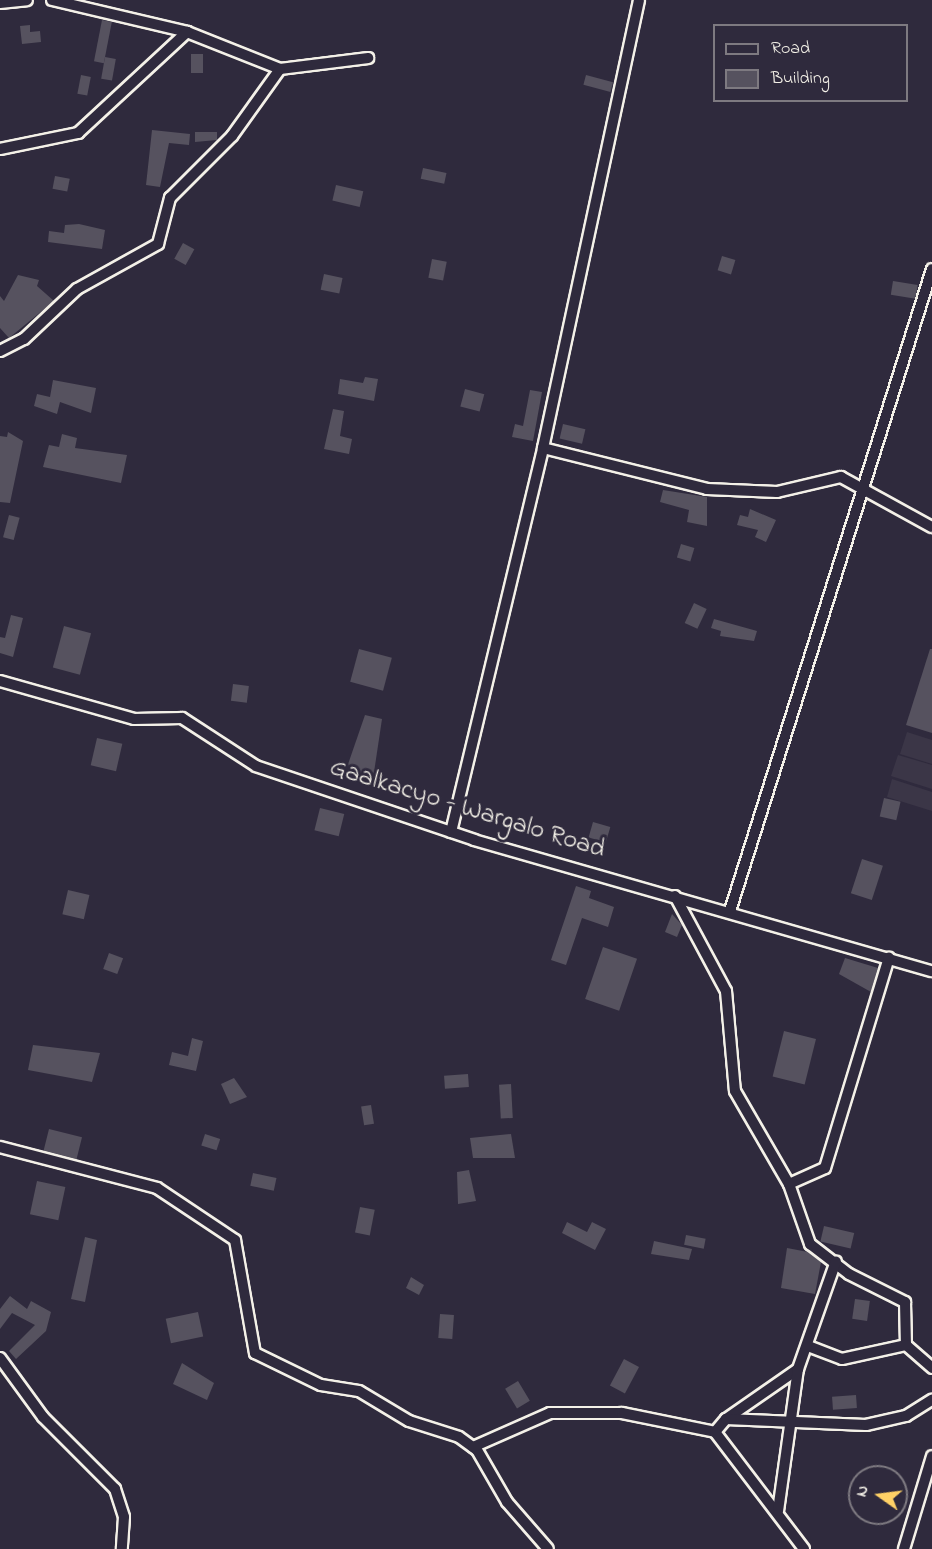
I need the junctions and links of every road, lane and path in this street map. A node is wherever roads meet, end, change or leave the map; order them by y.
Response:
1 (27, 0) edge
2 (51, 0) edge
3 (639, 0) edge
4 (0, 3) edge
5 (187, 32) junction
6 (368, 58) dead end
7 (280, 69) junction
8 (0, 149) edge
9 (932, 269) edge
10 (0, 351) edge
11 (543, 448) junction
12 (867, 490) junction
13 (932, 527) edge
14 (0, 682) edge
15 (451, 832) junction
16 (675, 896) junction
17 (730, 911) junction
18 (889, 957) junction
19 (932, 971) edge
20 (0, 1147) edge
21 (789, 1184) junction
22 (836, 1261) junction
23 (906, 1345) junction
24 (808, 1346) junction
25 (0, 1358) edge
26 (932, 1368) edge
27 (798, 1369) junction
28 (932, 1400) edge
29 (726, 1419) junction
30 (790, 1425) junction
31 (715, 1432) junction
32 (473, 1447) junction
33 (932, 1456) edge
34 (777, 1511) junction
35 (122, 1549) edge
36 (548, 1549) edge
37 (804, 1549) edge
38 (904, 1549) edge

1 - 4 street
2 - 5 street
3 - 11 street
5 - 7 street
5 - 8 street
6 - 7 street
7 - 10 street
9 - 12 street
11 - 12 street
11 - 15 street
12 - 13 street
12 - 17 street
14 - 15 street, Gaalkacyo - Wargalo Road
15 - 16 street, Gaalkacyo - Wargalo Road
16 - 17 street, Gaalkacyo - Wargalo Road
16 - 21 street
17 - 18 street, Gaalkacyo - Wargalo Road
18 - 19 street, Gaalkacyo - Wargalo Road
18 - 21 street
20 - 32 street
21 - 22 street
22 - 23 street
22 - 24 street
23 - 24 street
23 - 26 street
24 - 27 street
25 - 35 street
27 - 29 street
27 - 30 street
28 - 30 street
29 - 30 street
29 - 31 street
30 - 34 street
31 - 32 street
31 - 34 street
32 - 36 street
33 - 38 street
34 - 37 street

